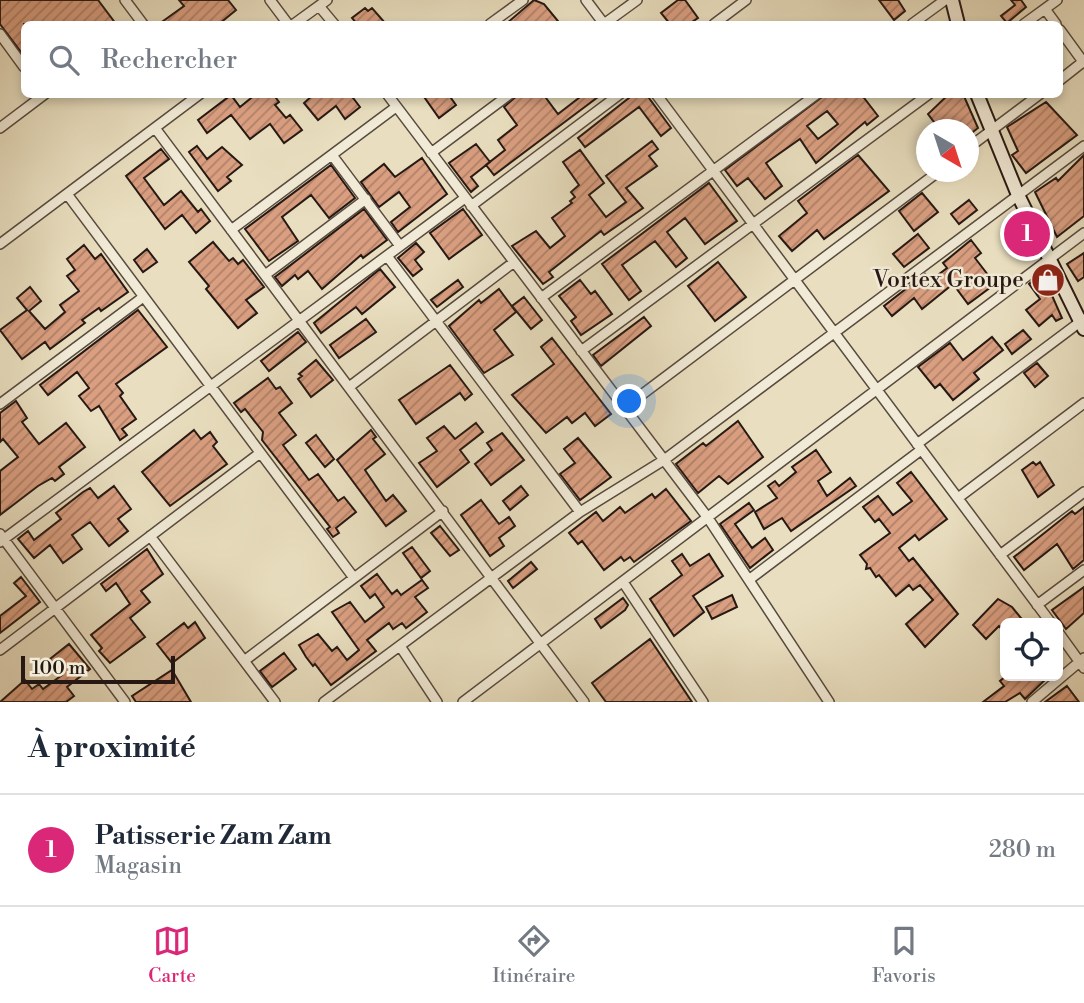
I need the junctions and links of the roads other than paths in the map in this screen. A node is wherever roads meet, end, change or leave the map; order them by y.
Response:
1 (125, 0) edge
2 (270, 0) edge
3 (523, 0) edge
4 (586, 0) edge
5 (637, 0) edge
6 (746, 0) edge
7 (945, 0) edge
8 (953, 0) edge
9 (1058, 0) edge
10 (323, 3) edge
11 (1045, 9) junction
12 (139, 21) edge
13 (286, 21) edge
14 (298, 21) edge
15 (332, 21) edge
16 (494, 21) edge
17 (602, 21) edge
18 (608, 21) edge
19 (717, 21) edge
20 (916, 21) edge
21 (957, 21) edge
22 (1028, 21) edge
23 (1054, 21) edge
24 (0, 34) edge
25 (1063, 35) edge
26 (1084, 62) edge
27 (21, 63) edge
28 (1063, 77) edge
29 (40, 98) edge
30 (194, 98) edge
31 (505, 98) edge
32 (614, 98) edge
33 (659, 98) edge
34 (812, 98) edge
35 (924, 98) edge
36 (978, 98) edge
37 (1035, 98) edge
38 (392, 99) edge
39 (0, 128) edge
40 (155, 128) junction
41 (991, 132) junction
42 (979, 140) edge
43 (1084, 146) edge
44 (431, 153) junction
45 (332, 155) junction
46 (713, 171) junction
47 (925, 182) edge
48 (67, 194) junction
49 (1018, 195) junction
50 (366, 199) junction
51 (468, 202) junction
52 (753, 224) junction
53 (232, 230) junction
54 (1084, 233) edge
55 (0, 244) edge
56 (400, 246) junction
57 (387, 256) junction
58 (1049, 259) junction
59 (514, 262) junction
60 (265, 275) junction
61 (794, 279) junction
62 (142, 298) junction
63 (541, 298) junction
64 (300, 321) junction
65 (436, 321) junction
66 (1083, 323) edge
67 (834, 333) junction
68 (581, 351) junction
69 (210, 387) junction
70 (349, 387) junction
71 (877, 390) junction
72 (1084, 402) edge
73 (0, 404) edge
74 (624, 408) junction
75 (919, 447) junction
76 (260, 453) junction
77 (664, 460) junction
78 (1084, 492) edge
79 (958, 498) junction
80 (443, 511) junction
81 (580, 512) junction
82 (708, 518) junction
83 (150, 536) junction
84 (1, 538) edge
85 (1000, 555) junction
86 (1084, 570) edge
87 (493, 577) junction
88 (354, 578) junction
89 (750, 579) junction
90 (623, 582) junction
91 (1037, 605) junction
92 (55, 608) junction
93 (1047, 618) edge
94 (1063, 638) edge
95 (542, 643) junction
96 (400, 646) junction
97 (0, 650) edge
98 (244, 661) junction
99 (1082, 662) edge
100 (125, 702) edge
101 (275, 702) edge
102 (324, 702) edge
103 (437, 702) edge
104 (463, 702) edge
105 (584, 702) edge
106 (703, 702) edge
107 (829, 702) edge
108 (1032, 702) edge

1 - 12 street
2 - 13 street
3 - 16 street
4 - 17 street
5 - 18 street
6 - 19 street
7 - 20 street
8 - 21 main road
9 - 11 street
10 - 14 street
10 - 15 street
11 - 22 street
11 - 23 street
24 - 27 street
25 - 26 street
26 - 28 street
29 - 39 street
30 - 40 street
31 - 44 street
32 - 51 street
33 - 46 street
34 - 46 street
35 - 52 street
36 - 41 main road
37 - 41 street
38 - 44 street
38 - 45 street
40 - 48 street
40 - 53 street
41 - 42 street
41 - 49 main road
43 - 49 street
44 - 51 street
45 - 50 street
45 - 53 street
46 - 52 street
46 - 63 street
47 - 61 street
48 - 55 street
48 - 62 street
49 - 58 main road
49 - 67 street
50 - 56 street
50 - 60 street
51 - 56 street
51 - 59 street
52 - 61 street
52 - 68 street
53 - 60 street
54 - 58 street
56 - 57 street
57 - 64 street
57 - 65 street
58 - 66 main road
58 - 71 street
59 - 63 street
59 - 65 street
60 - 64 street
61 - 67 street
61 - 74 street
62 - 69 street
62 - 73 street
63 - 68 street
64 - 69 street
64 - 70 street
65 - 70 street
65 - 81 street
66 - 75 street
67 - 71 street
67 - 77 street
68 - 74 street
69 - 76 street
69 - 84 street
70 - 80 street
71 - 75 street
71 - 82 street
72 - 79 street
74 - 77 street
75 - 79 street
75 - 89 street
76 - 83 street
76 - 88 street
77 - 81 street
77 - 82 street
78 - 85 street
79 - 85 street
80 - 87 street
80 - 88 street
81 - 87 street
82 - 89 street
82 - 90 street
83 - 92 street
83 - 98 street
84 - 92 street
85 - 91 street
86 - 91 street
87 - 95 street
87 - 96 street
88 - 98 street
89 - 107 street
90 - 95 street
90 - 106 street
91 - 93 street
92 - 97 street
92 - 100 street
94 - 99 street
95 - 104 street
95 - 105 street
96 - 102 street
96 - 103 street
98 - 101 street
99 - 108 street

